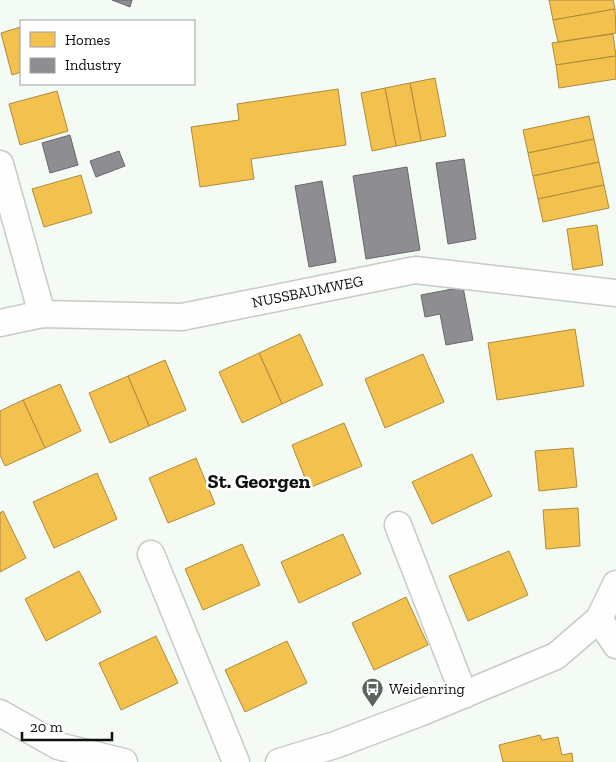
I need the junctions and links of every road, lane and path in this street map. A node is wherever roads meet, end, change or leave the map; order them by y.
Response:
1 (0, 164) edge
2 (616, 293) edge
3 (42, 314) junction
4 (0, 323) edge
5 (398, 525) dead end
6 (151, 554) dead end
7 (616, 584) edge
8 (599, 619) junction
9 (616, 645) edge
10 (464, 695) junction
11 (0, 713) edge
12 (124, 762) edge
13 (236, 762) edge
14 (279, 762) edge

1 - 3 street
2 - 3 street, NUSSBAUMWEG
3 - 4 street, NUSSBAUMWEG
5 - 10 street
6 - 13 street
7 - 8 street
8 - 9 street
8 - 10 street
10 - 14 street
11 - 12 street

